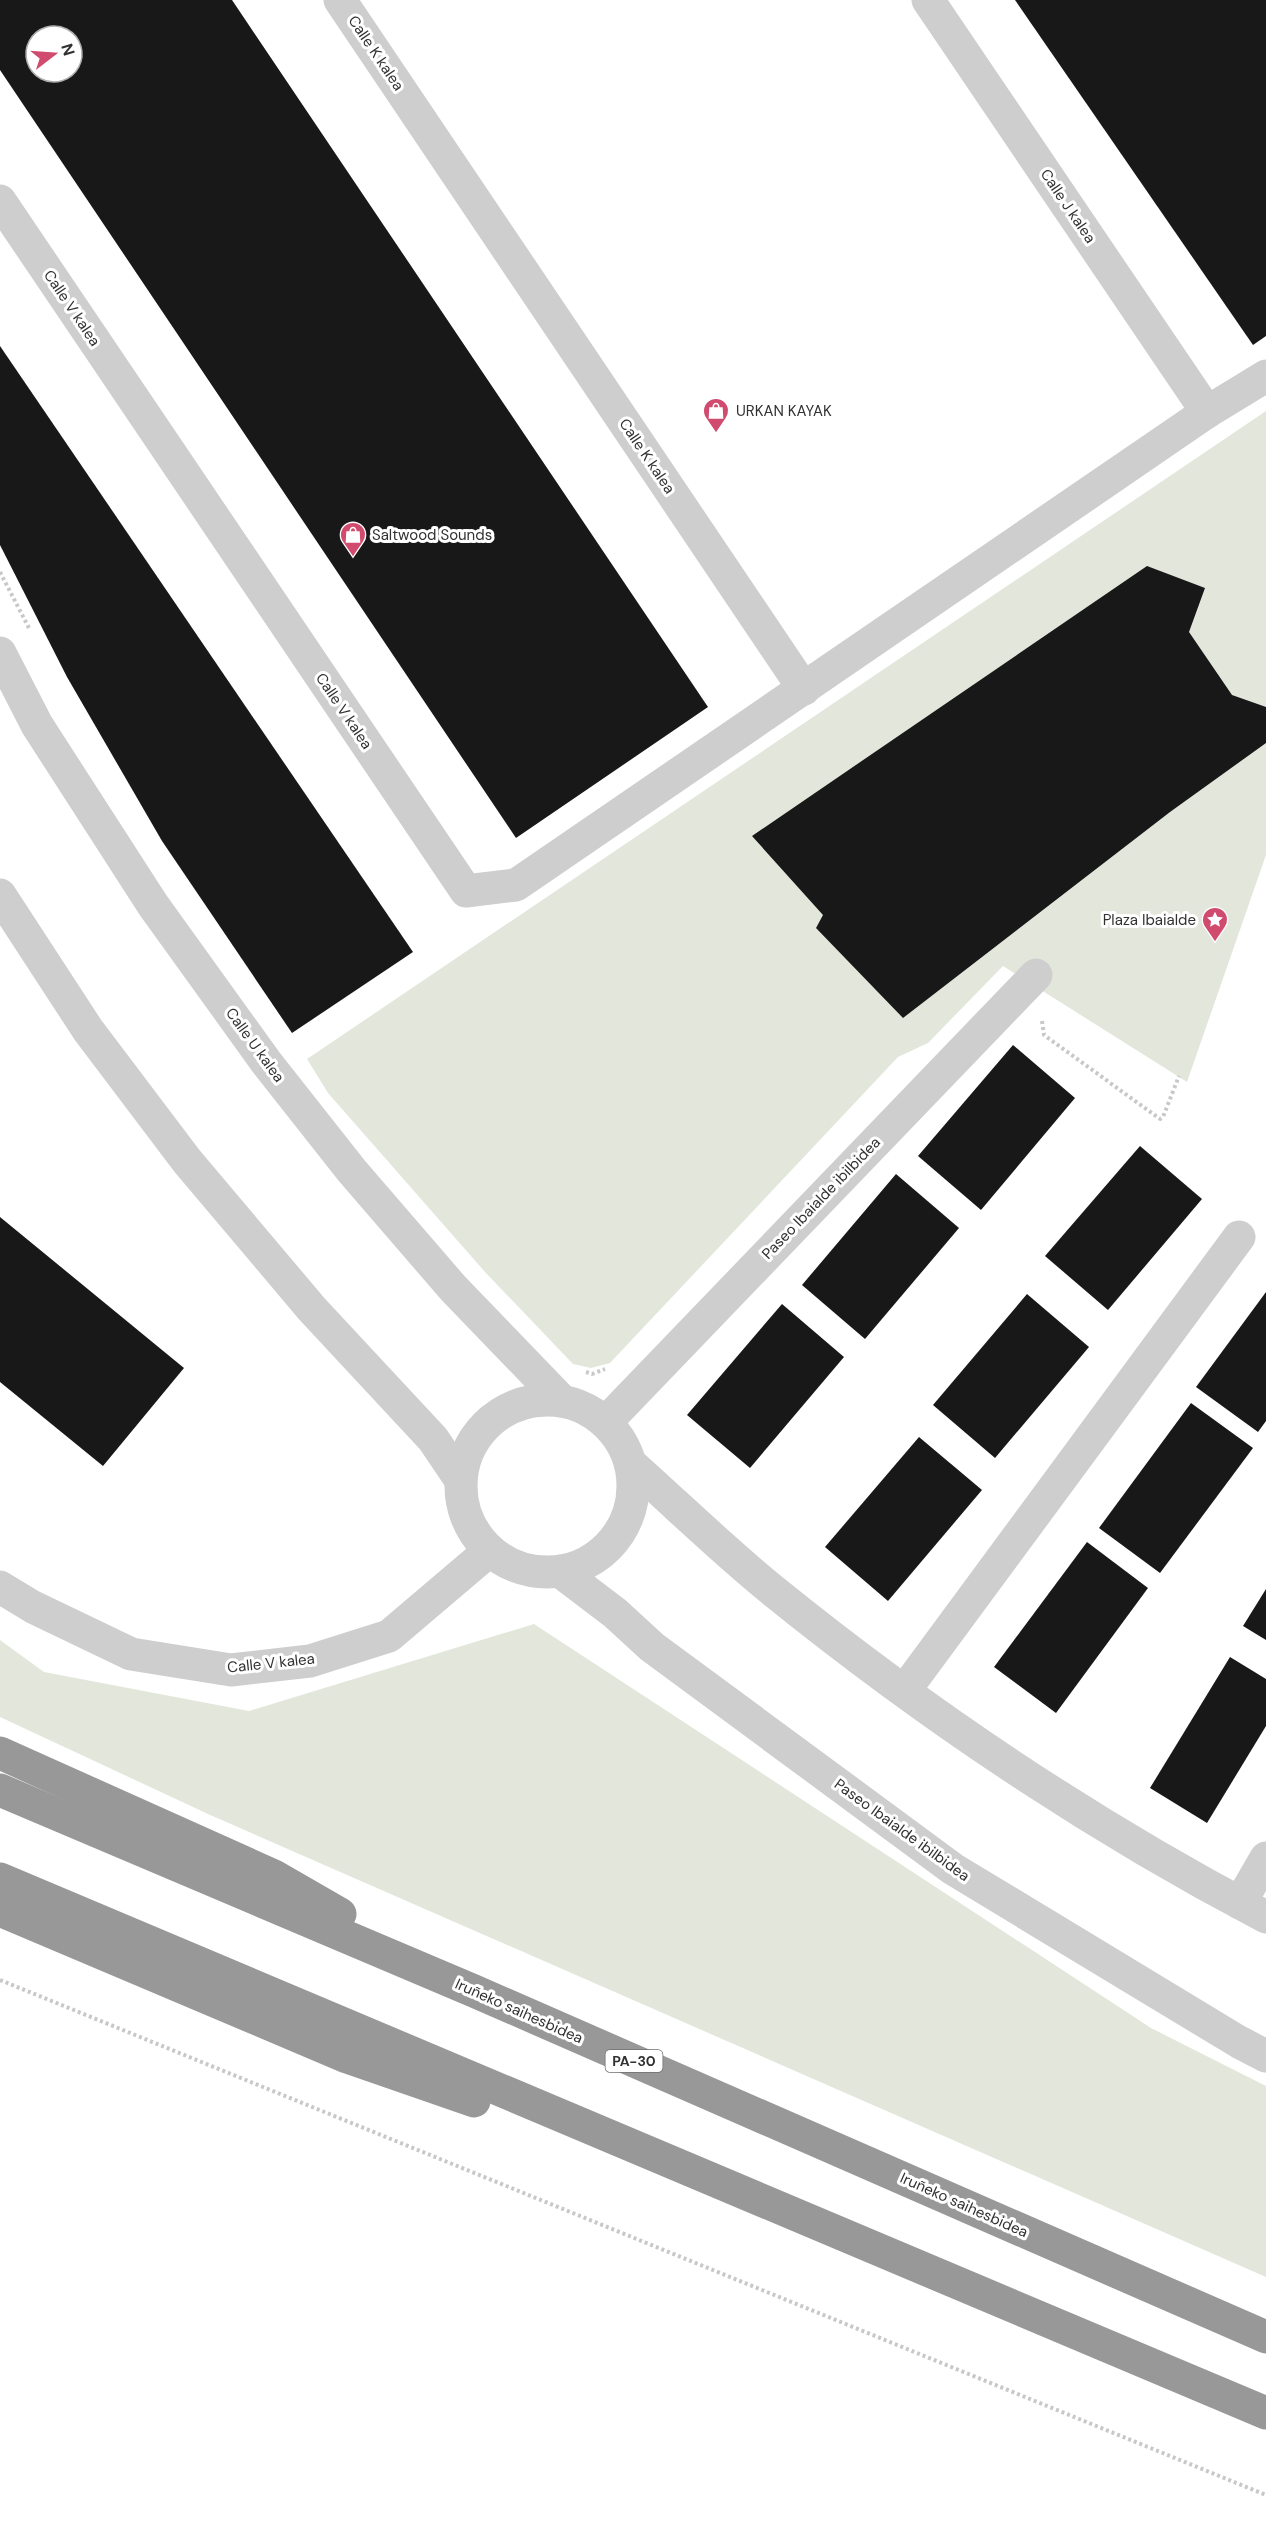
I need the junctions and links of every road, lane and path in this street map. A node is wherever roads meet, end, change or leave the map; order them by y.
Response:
1 (340, 0) edge
2 (928, 0) edge
3 (0, 201) edge
4 (1266, 376) edge
5 (1208, 412) junction
6 (0, 653) edge
7 (804, 689) junction
8 (0, 895) edge
9 (1036, 975) dead end
10 (1239, 1237) dead end
11 (560, 1399) junction
12 (607, 1422) junction
13 (632, 1465) junction
14 (460, 1479) junction
15 (489, 1551) junction
16 (561, 1572) junction
17 (0, 1587) edge
18 (905, 1690) junction
19 (0, 1753) edge
20 (0, 1790) edge
21 (1266, 1858) edge
22 (0, 1879) edge
23 (0, 1910) edge
24 (1253, 1910) edge
25 (0, 1980) edge
26 (474, 1991) junction
27 (1266, 2056) edge
28 (754, 2198) junction
29 (1266, 2337) edge
30 (1266, 2413) edge
31 (1266, 2495) edge

1 - 7 street, Calle K kalea
2 - 5 street, Calle J kalea
3 - 7 street, Calle V kalea
4 - 5 street
5 - 7 street
6 - 11 street, Calle U kalea
8 - 14 street
9 - 12 street, Paseo Ibaialde ibilbidea
10 - 18 street
11 - 12 street
11 - 14 street
12 - 13 street
13 - 16 street
13 - 18 street
14 - 15 street
15 - 16 street
15 - 17 street, Calle V kalea
16 - 27 street, Paseo Ibaialde ibilbidea
18 - 24 street
19 - 26 highway
20 - 26 highway, Iruñeko saihesbidea / PA-30
21 - 24 street
22 - 28 highway
23 - 28 highway
25 - 31 path
26 - 29 highway, Iruñeko saihesbidea / PA-30
28 - 30 highway

